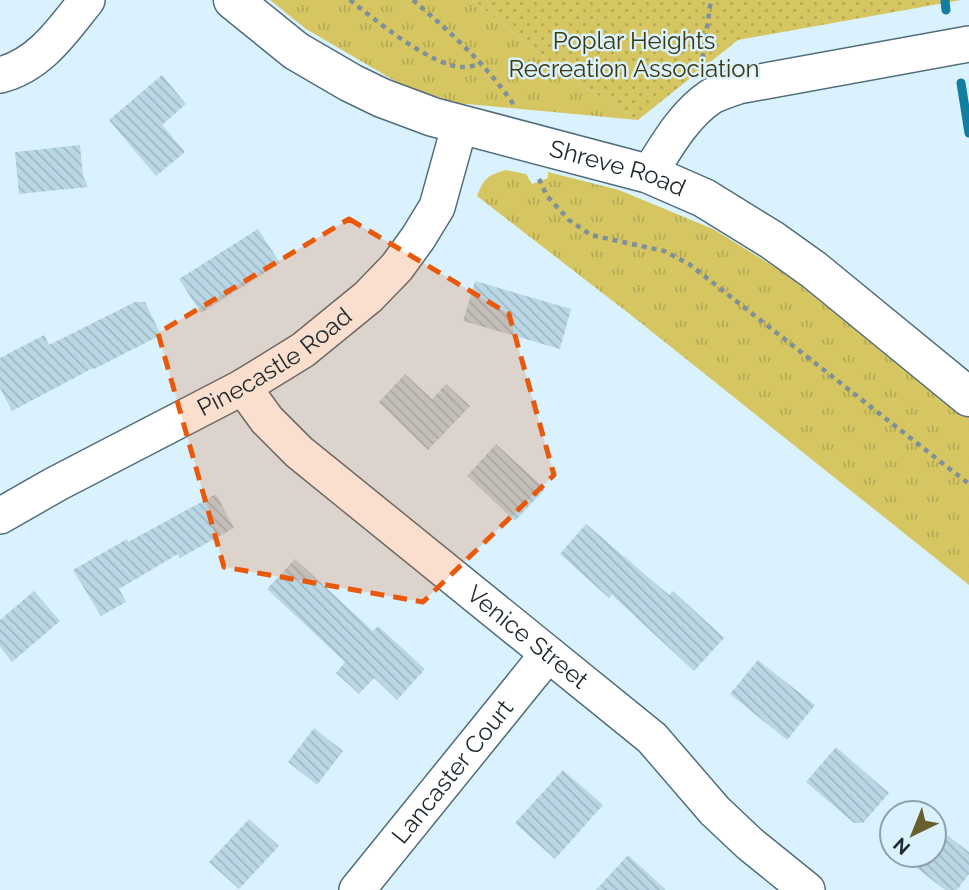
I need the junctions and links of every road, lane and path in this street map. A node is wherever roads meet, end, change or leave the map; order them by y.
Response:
1 (87, 0) edge
2 (233, 0) edge
3 (350, 0) edge
4 (413, 0) edge
5 (711, 0) edge
6 (969, 44) edge
7 (481, 63) junction
8 (0, 75) edge
9 (694, 111) junction
10 (460, 124) junction
11 (530, 142) junction
12 (649, 174) junction
13 (243, 387) junction
14 (969, 397) edge
15 (969, 484) edge
16 (0, 516) edge
17 (548, 653) junction
18 (357, 890) edge
19 (807, 890) edge

1 - 8 street
2 - 10 main road, Shreve Road
3 - 7 path
4 - 7 path
5 - 9 path
6 - 9 street
7 - 11 path
9 - 12 street
10 - 11 main road, Shreve Road
10 - 13 street, Pinecastle Road
11 - 12 main road, Shreve Road
11 - 15 path
12 - 14 main road, Shreve Road
13 - 16 street, Pinecastle Road
13 - 17 street, Venice Street
17 - 18 street, Lancaster Court
17 - 19 street, Venice Street

